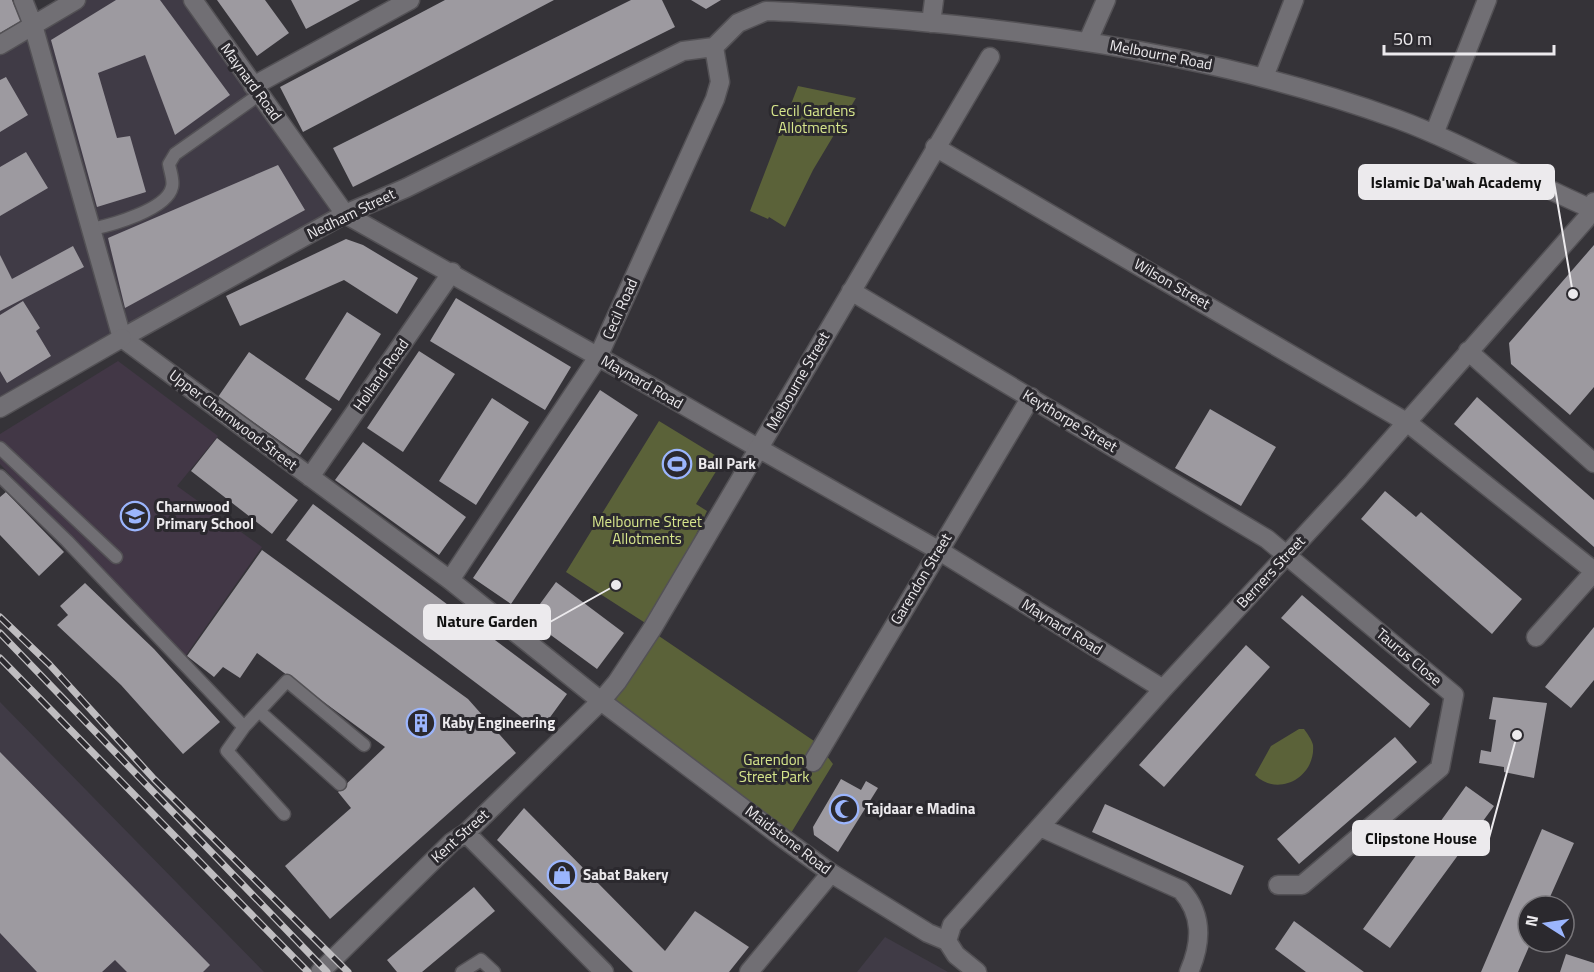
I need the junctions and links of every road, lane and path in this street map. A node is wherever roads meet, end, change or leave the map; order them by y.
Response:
1 (23, 0) edge
2 (76, 0) edge
3 (193, 0) edge
4 (410, 0) edge
5 (934, 0) edge
6 (1106, 0) edge
7 (1294, 0) edge
8 (1487, 0) edge
9 (765, 6) edge
10 (931, 23) junction
11 (33, 25) junction
12 (1088, 41) junction
13 (0, 45) edge
14 (714, 47) junction
15 (990, 57) dead end
16 (1264, 77) junction
17 (257, 90) junction
18 (1434, 134) junction
19 (935, 147) junction
20 (1593, 207) edge
21 (345, 214) junction
22 (92, 229) junction
23 (452, 272) junction
24 (851, 291) junction
25 (122, 338) junction
26 (1468, 351) junction
27 (598, 357) junction
28 (1031, 397) junction
29 (0, 408) edge
30 (1408, 423) junction
31 (0, 448) edge
32 (758, 448) junction
33 (1594, 463) edge
34 (0, 476) edge
35 (310, 477) junction
36 (938, 550) junction
37 (1286, 556) junction
38 (116, 557) dead end
39 (1594, 571) edge
40 (450, 580) junction
41 (1536, 637) dead end
42 (1163, 689) junction
43 (601, 701) junction
44 (260, 712) junction
45 (244, 727) junction
46 (364, 745) dead end
47 (813, 762) dead end
48 (340, 784) dead end
49 (284, 814) dead end
50 (1040, 827) junction
51 (466, 833) junction
52 (831, 873) junction
53 (1278, 885) dead end
54 (947, 941) junction
55 (320, 972) edge
56 (462, 972) edge
57 (494, 972) edge
58 (604, 972) edge
59 (748, 972) edge
60 (977, 972) edge
61 (1189, 972) edge

1 - 11 street
2 - 11 street
3 - 17 street, Maynard Road
4 - 17 street
5 - 10 street
6 - 12 street
7 - 16 street
8 - 18 street
9 - 10 street, Melbourne Road
9 - 14 street, Melbourne Road
10 - 12 street, Melbourne Road
11 - 13 street
11 - 22 street
12 - 16 street, Melbourne Road
14 - 21 street, Nedham Street
14 - 27 street, Cecil Road
15 - 19 street, Melbourne Street
16 - 18 street, Melbourne Road
17 - 21 street, Maynard Road
17 - 22 lane
18 - 20 street, Melbourne Road
19 - 24 street, Melbourne Street
19 - 30 street, Wilson Street
20 - 26 street, Berners Street
21 - 23 street, Maynard Road
21 - 25 street, Nedham Street
22 - 25 street
23 - 27 street, Maynard Road
23 - 35 street, Holland Road
24 - 28 street, Keythorpe Street
24 - 32 street, Melbourne Street
25 - 29 street, Nedham Street
25 - 35 street, Upper Charnwood Street
26 - 30 street, Berners Street
26 - 33 street
27 - 32 street, Maynard Road
27 - 40 street, Cecil Road
28 - 36 street, Garendon Street
28 - 37 street, Keythorpe Street
30 - 37 street, Berners Street
30 - 39 street, Wilson Street
31 - 38 lane
32 - 36 street, Maynard Road
32 - 43 street, Melbourne Street
34 - 45 lane
35 - 40 street, Upper Charnwood Street
36 - 42 street, Maynard Road
36 - 47 street, Garendon Street
37 - 42 street, Berners Street
37 - 53 street, Taurus Close
39 - 41 street
40 - 43 street, Upper Charnwood Street
42 - 50 street, Berners Street
43 - 51 street, Kent Street
43 - 52 street, Maidstone Road
44 - 45 lane
44 - 46 lane
44 - 48 lane
45 - 49 lane
50 - 54 street, Berners Street
50 - 61 street
51 - 55 street, Kent Street
51 - 58 street
52 - 54 street, Maidstone Road
52 - 59 street
54 - 60 street, Maidstone Road
56 - 57 lane

